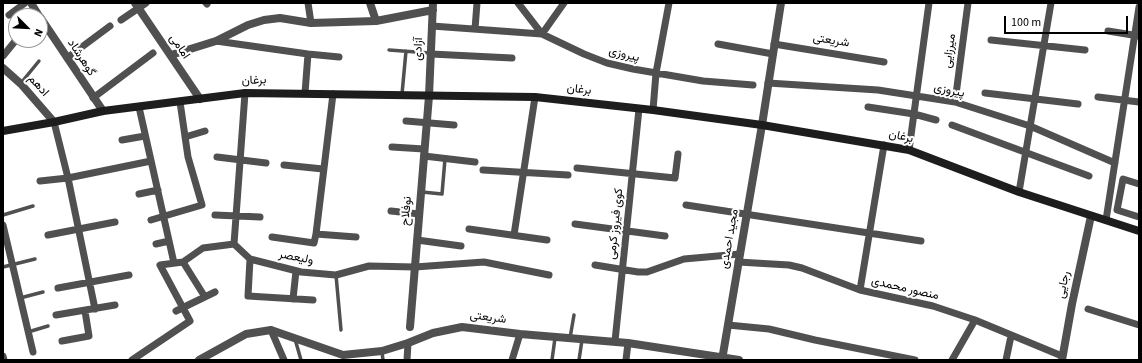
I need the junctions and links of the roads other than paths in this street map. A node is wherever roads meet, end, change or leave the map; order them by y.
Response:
1 (146, 3) edge
2 (308, 3) edge
3 (370, 3) edge
4 (477, 3) edge
5 (518, 3) edge
6 (564, 3) edge
7 (669, 3) edge
8 (781, 3) edge
9 (928, 3) edge
10 (968, 3) edge
11 (1051, 3) edge
12 (137, 6) edge
13 (433, 7) edge
14 (1139, 7) edge
15 (121, 20) dead end
16 (376, 21) junction
17 (311, 23) junction
18 (110, 26) dead end
19 (432, 26) junction
20 (48, 29) edge
21 (474, 29) junction
22 (1108, 31) dead end
23 (542, 34) junction
24 (1137, 36) edge
25 (216, 40) junction
26 (991, 40) dead end
27 (718, 44) dead end
28 (774, 44) junction
29 (1044, 46) junction
30 (10, 48) edge
31 (389, 50) dead end
32 (1085, 50) dead end
33 (406, 51) junction
34 (153, 53) dead end
35 (308, 54) junction
36 (431, 54) junction
37 (773, 54) junction
38 (170, 55) junction
39 (3, 56) edge
40 (340, 57) dead end
41 (67, 58) junction
42 (512, 58) dead end
43 (39, 61) dead end
44 (884, 62) dead end
45 (3, 68) edge
46 (656, 73) junction
47 (768, 83) junction
48 (20, 84) junction
49 (753, 85) dead end
50 (245, 93) junction
51 (305, 93) junction
52 (985, 93) dead end
53 (333, 94) junction
54 (402, 94) junction
55 (916, 95) junction
56 (429, 96) junction
57 (535, 97) junction
58 (1098, 97) dead end
59 (93, 98) junction
60 (200, 99) junction
61 (1035, 99) junction
62 (1125, 100) junction
63 (180, 102) junction
64 (955, 102) junction
65 (1139, 102) edge
66 (1078, 104) dead end
67 (139, 107) junction
68 (868, 107) dead end
69 (639, 109) junction
70 (652, 110) junction
71 (103, 111) junction
72 (914, 114) junction
73 (936, 120) dead end
74 (406, 121) dead end
75 (54, 122) junction
76 (426, 123) junction
77 (454, 125) dead end
78 (762, 125) junction
79 (952, 125) dead end
80 (1030, 126) junction
81 (3, 131) edge
82 (205, 132) dead end
83 (146, 136) junction
84 (185, 136) junction
85 (122, 140) dead end
86 (884, 145) junction
87 (392, 147) dead end
88 (909, 150) junction
89 (424, 153) junction
90 (1026, 153) junction
91 (678, 154) dead end
92 (217, 158) dead end
93 (445, 159) junction
94 (240, 160) junction
95 (151, 161) junction
96 (475, 162) dead end
97 (266, 163) dead end
98 (1115, 163) junction
99 (284, 165) dead end
100 (577, 168) dead end
101 (323, 169) junction
102 (483, 170) dead end
103 (524, 172) junction
104 (632, 172) junction
105 (568, 175) dead end
106 (1089, 176) dead end
107 (68, 178) junction
108 (40, 182) dead end
109 (1139, 184) edge
110 (158, 190) junction
111 (421, 192) junction
112 (1019, 192) junction
113 (139, 194) dead end
114 (686, 205) dead end
115 (33, 206) dead end
116 (391, 211) dead end
117 (215, 214) dead end
118 (419, 214) junction
119 (747, 214) junction
120 (3, 215) edge
121 (164, 216) junction
122 (236, 216) junction
123 (1091, 216) junction
124 (1139, 217) edge
125 (260, 218) dead end
126 (151, 220) dead end
127 (1106, 220) junction
128 (115, 222) dead end
129 (575, 224) dead end
130 (3, 225) edge
131 (78, 229) junction
132 (468, 229) dead end
133 (627, 231) junction
134 (1139, 231) edge
135 (870, 233) junction
136 (48, 234) dead end
137 (316, 234) junction
138 (514, 235) junction
139 (665, 236) dead end
140 (272, 237) dead end
141 (356, 237) dead end
142 (417, 240) junction
143 (547, 240) dead end
144 (169, 241) junction
145 (921, 241) dead end
146 (156, 244) dead end
147 (234, 244) junction
148 (462, 246) dead end
149 (739, 258) junction
150 (35, 259) dead end
151 (250, 259) junction
152 (183, 262) junction
153 (174, 263) junction
154 (12, 264) junction
155 (595, 265) dead end
156 (3, 267) edge
157 (415, 267) junction
158 (623, 269) junction
159 (296, 271) junction
160 (129, 275) dead end
161 (549, 275) dead end
162 (336, 276) junction
163 (90, 282) junction
164 (58, 288) dead end
165 (860, 290) junction
166 (43, 292) dead end
167 (215, 292) dead end
168 (206, 297) junction
169 (20, 298) junction
170 (293, 299) junction
171 (313, 300) dead end
172 (115, 306) dead end
173 (183, 308) junction
174 (1088, 308) dead end
175 (95, 309) junction
176 (85, 311) junction
177 (176, 311) dead end
178 (56, 315) dead end
179 (574, 315) dead end
180 (974, 320) junction
181 (728, 325) junction
182 (1139, 325) edge
183 (48, 326) dead end
184 (410, 328) dead end
185 (271, 330) junction
186 (341, 330) dead end
187 (28, 332) junction
188 (520, 334) junction
189 (1011, 336) junction
190 (555, 337) junction
191 (294, 338) junction
192 (570, 338) junction
193 (582, 339) junction
194 (62, 340) dead end
195 (615, 341) junction
196 (628, 343) junction
197 (408, 344) junction
198 (382, 351) junction
199 (32, 352) dead end
200 (3, 356) edge
201 (344, 358) edge
202 (722, 358) edge
203 (1062, 358) edge
204 (202, 359) edge
205 (4, 360) edge
206 (132, 360) edge
207 (284, 360) edge
208 (301, 360) edge
209 (383, 360) edge
210 (407, 360) edge
211 (512, 360) edge
212 (552, 360) edge
213 (579, 360) edge
214 (626, 360) edge
215 (739, 360) edge
216 (915, 360) edge
217 (952, 360) edge
218 (1006, 360) edge

1 - 12 street
2 - 17 street
3 - 16 street
4 - 21 street
5 - 23 street
6 - 23 street
7 - 46 street
8 - 28 street, مجید احمدی
9 - 55 street
10 - 64 street, میرزایی
11 - 29 street
12 - 15 street
12 - 38 street, امامی
13 - 16 street
13 - 19 street, آزادی
14 - 24 street
16 - 17 street
17 - 25 street
18 - 41 street
19 - 21 street
19 - 36 street, آزادی
20 - 41 street, گوهرشاد
21 - 23 street
22 - 24 street
23 - 46 street, پیروزی
24 - 62 street
25 - 35 street
25 - 38 street
26 - 29 street
27 - 37 street
28 - 37 street, مجید احمدی
28 - 44 street, شریعتی
29 - 32 street
29 - 61 street
30 - 39 street
31 - 33 lane
33 - 36 lane
33 - 54 lane
34 - 59 street
35 - 40 street
35 - 51 street
36 - 42 street
36 - 56 street, آزادی
37 - 47 street, مجید احمدی
38 - 60 street, امامی
41 - 59 street, گوهرشاد
43 - 48 lane
45 - 48 street, ادهم
46 - 49 street, پیروزی
46 - 70 street
47 - 55 street, پیروزی
47 - 78 street, مجید احمدی
48 - 75 street, ادهم
50 - 51 main road, برغان
50 - 60 main road, برغان
50 - 94 street
51 - 53 main road, برغان
52 - 61 street
53 - 54 main road, برغان
53 - 101 street
54 - 56 main road, برغان
55 - 64 street, پیروزی
55 - 72 street
56 - 57 main road, برغان
56 - 76 street, نوفلاح
57 - 69 main road, برغان
57 - 103 street
58 - 62 street
59 - 71 street, گوهرشاد
60 - 63 main road, برغان
61 - 66 street
61 - 80 street
62 - 65 street
62 - 98 street
63 - 67 main road, برغان
63 - 84 street
64 - 80 street, پیروزی
67 - 71 main road, برغان
67 - 83 street
68 - 72 street
69 - 70 main road, برغان
69 - 104 street, کوی فیروز کرمی
70 - 78 main road, برغان
71 - 75 main road, برغان
72 - 73 street
72 - 88 street
74 - 76 street
75 - 81 main road, برغان
75 - 107 street
76 - 77 street
76 - 89 street, نوفلاح
78 - 86 main road, برغان
78 - 119 street, مجید احمدی
79 - 90 street
80 - 90 street
80 - 98 street, پیروزی
82 - 84 street
83 - 85 street
83 - 95 street
84 - 121 street
86 - 88 main road, برغان
86 - 135 street
87 - 89 street
88 - 112 main road, برغان
89 - 93 street
89 - 111 street, نوفلاح
90 - 106 street
90 - 112 street
91 - 104 street
92 - 94 street
93 - 96 street
93 - 111 lane
94 - 97 street
94 - 122 street
95 - 107 street
95 - 110 street
98 - 127 street
99 - 101 street
100 - 104 street
101 - 137 street
102 - 103 street
103 - 105 street
103 - 138 street
104 - 133 street, کوی فیروز کرمی
107 - 108 street
107 - 131 street
109 - 124 street
110 - 113 street
110 - 121 street
111 - 118 street, نوفلاح
112 - 123 main road, برغان
114 - 119 street
115 - 120 lane
116 - 118 street
117 - 122 street
118 - 142 street, نوفلاح
119 - 135 street
119 - 149 street, مجید احمدی
121 - 126 street
121 - 144 street
122 - 125 street
122 - 147 street
123 - 127 main road, برغان
123 - 203 street, رجایی
127 - 134 main road, برغان
128 - 131 street
129 - 133 street
130 - 154 street
131 - 136 street
131 - 163 street
132 - 138 street
133 - 139 street
133 - 158 street, کوی فیروز کرمی
135 - 145 street
135 - 165 street
137 - 140 street
137 - 141 street
138 - 143 street
142 - 148 street
142 - 157 street, نوفلاح
144 - 146 street
144 - 153 street
147 - 151 street, ولیعصر
147 - 152 street
149 - 158 street, منصور محمدی
149 - 165 street, منصور محمدی
149 - 181 street, مجید احمدی
150 - 154 lane
151 - 159 street, ولیعصر
151 - 170 street
152 - 153 street
152 - 168 street
153 - 173 street
154 - 156 lane
154 - 169 street
155 - 158 street, منصور محمدی
157 - 161 street, ولیعصر
157 - 162 street, ولیعصر
157 - 184 street, نوفلاح
158 - 195 street, کوی فیروز کرمی
159 - 162 street, ولیعصر
159 - 170 street
160 - 163 street
162 - 186 lane
163 - 164 street
163 - 175 street
165 - 180 street, منصور محمدی
166 - 169 lane
167 - 168 street
168 - 173 street
169 - 187 street
170 - 171 street
172 - 175 street
173 - 177 street
173 - 206 street
174 - 182 street
175 - 176 street
176 - 178 street
176 - 194 street
179 - 192 lane
180 - 189 street, منصور محمدی
180 - 217 street
181 - 202 street, مجید احمدی
181 - 216 street
183 - 187 lane
185 - 191 street, شریعتی
185 - 204 street, شریعتی
185 - 207 street
187 - 199 street
188 - 190 street, شریعتی
188 - 197 street, شریعتی
188 - 211 street
189 - 203 street, منصور محمدی
189 - 218 street
190 - 192 street, شریعتی
190 - 212 lane
191 - 201 street, شریعتی
191 - 208 lane
192 - 193 street, شریعتی
193 - 195 street, شریعتی
193 - 213 lane
195 - 196 street, شریعتی
196 - 202 street, شریعتی
196 - 214 street
197 - 198 street, شریعتی
197 - 210 street
198 - 201 street, شریعتی
198 - 209 lane
200 - 205 street
202 - 215 street, شریعتی

